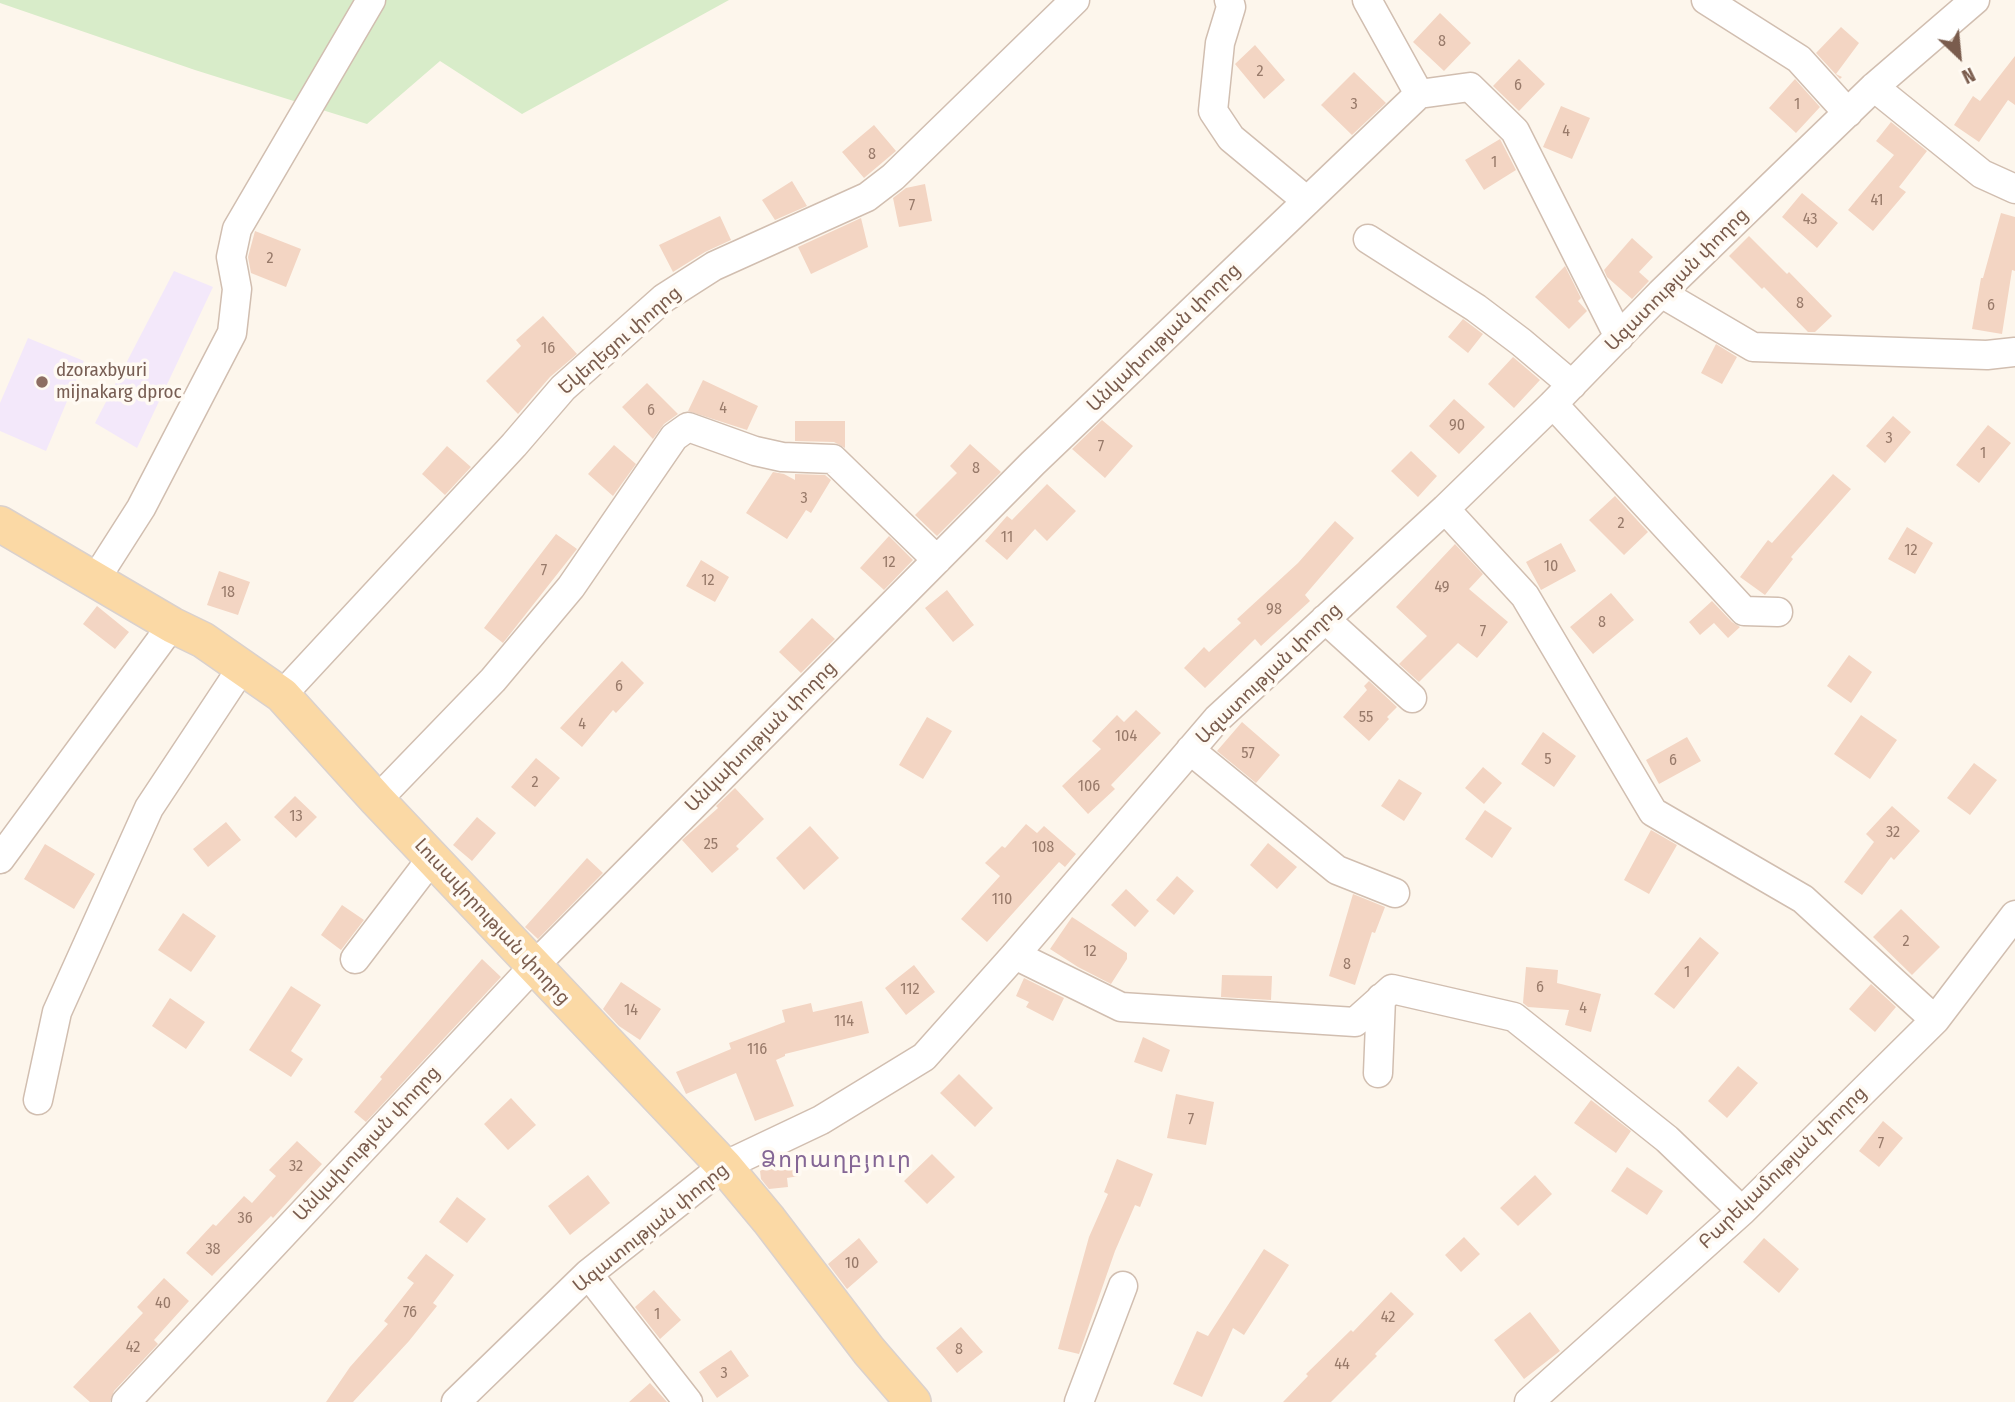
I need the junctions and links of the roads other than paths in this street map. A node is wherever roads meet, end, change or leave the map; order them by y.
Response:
1 (371, 0) edge
2 (1075, 0) edge
3 (1229, 0) edge
4 (1367, 0) edge
5 (1706, 0) edge
6 (1975, 0) edge
7 (1874, 87) junction
8 (1419, 94) junction
9 (1848, 113) junction
10 (2015, 189) edge
11 (1307, 201) junction
12 (1368, 239) dead end
13 (1661, 293) junction
14 (1619, 337) junction
15 (2015, 352) edge
16 (1563, 395) junction
17 (1445, 509) junction
18 (0, 524) edge
19 (937, 560) junction
20 (95, 580) junction
21 (1778, 612) dead end
22 (1325, 619) junction
23 (172, 625) junction
24 (243, 666) junction
25 (282, 695) junction
26 (1412, 698) dead end
27 (1190, 750) junction
28 (377, 800) junction
29 (432, 858) junction
30 (0, 859) edge
31 (1395, 893) dead end
32 (2015, 915) edge
33 (1015, 955) junction
34 (355, 959) dead end
35 (534, 966) junction
36 (1381, 998) junction
37 (1935, 1020) junction
38 (1378, 1073) dead end
39 (38, 1100) dead end
40 (724, 1166) junction
41 (1741, 1211) junction
42 (588, 1274) junction
43 (1123, 1286) dead end
44 (126, 1402) edge
45 (456, 1402) edge
46 (688, 1402) edge
47 (913, 1402) edge
48 (1079, 1402) edge
49 (1529, 1402) edge

1 - 20 street
2 - 25 street, Եկեղեցու փողոց
3 - 11 street
4 - 8 street
5 - 9 street
6 - 7 street, Ազատության փողոց
7 - 9 street, Ազատության փողոց
7 - 10 street
8 - 11 street, Անկախության փողոց
8 - 14 street
9 - 13 street, Ազատության փողոց
11 - 19 street, Անկախության փողոց
12 - 16 street
13 - 14 street, Ազատության փողոց
13 - 15 street
14 - 16 street, Ազատության փողոց
16 - 17 street, Ազատության փողոց
16 - 21 street
17 - 22 street, Ազատության փողոց
17 - 37 street
18 - 20 main road, Լուսավորության փողոց
19 - 28 street
19 - 35 street, Անկախության փողոց
20 - 23 main road, Լուսավորության փողոց
22 - 26 street
22 - 27 street, Ազատության փողոց
23 - 24 main road, Լուսավորության փողոց
23 - 30 street
24 - 25 main road, Լուսավորության փողոց
24 - 39 street
25 - 28 main road, Լուսավորության փողոց
27 - 31 street
27 - 33 street, Ազատության փողոց
28 - 29 main road, Լուսավորության փողոց
29 - 34 street
29 - 35 main road, Լուսավորության փողոց
32 - 37 street, Բարեկամության փողոց
33 - 36 street
33 - 40 street, Ազատության փողոց
35 - 40 main road, Լուսավորության փողոց
35 - 44 street, Անկախության փողոց
36 - 38 street
36 - 41 street
37 - 41 street, Բարեկամության փողոց
40 - 42 street, Ազատության փողոց
40 - 47 main road, Լուսավորության փողոց
41 - 49 street, Բարեկամության փողոց
42 - 45 street, Ազատության փողոց
42 - 46 street
43 - 48 street

